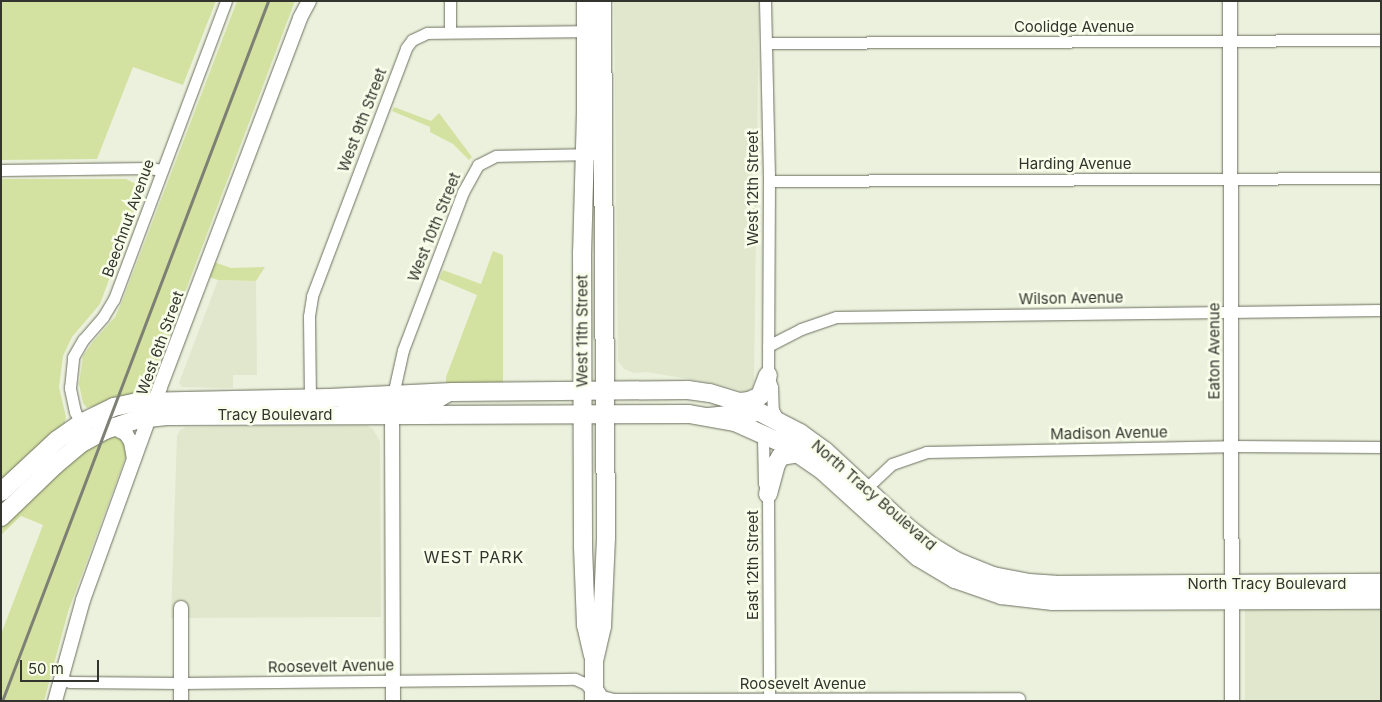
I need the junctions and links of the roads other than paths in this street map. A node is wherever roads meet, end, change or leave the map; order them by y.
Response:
1 (226, 1) edge
2 (310, 1) edge
3 (450, 1) edge
4 (586, 1) edge
5 (602, 1) edge
6 (765, 1) edge
7 (1230, 1) edge
8 (594, 31) junction
9 (450, 32) junction
10 (1381, 40) edge
11 (1230, 41) junction
12 (767, 43) junction
13 (603, 154) junction
14 (585, 155) junction
15 (1, 170) edge
16 (162, 170) junction
17 (1231, 178) junction
18 (1381, 178) edge
19 (769, 181) junction
20 (1381, 310) edge
21 (1231, 311) junction
22 (768, 346) junction
23 (768, 374) junction
24 (582, 390) junction
25 (606, 390) junction
26 (452, 392) junction
27 (393, 395) junction
28 (310, 398) junction
29 (156, 400) junction
30 (740, 402) junction
31 (771, 412) junction
32 (582, 413) junction
33 (606, 413) junction
34 (337, 414) junction
35 (392, 414) junction
36 (699, 414) junction
37 (247, 415) junction
38 (150, 418) junction
39 (81, 423) junction
40 (113, 427) junction
41 (90, 438) junction
42 (765, 438) junction
43 (1230, 446) junction
44 (1381, 447) edge
45 (799, 453) junction
46 (836, 461) junction
47 (134, 464) junction
48 (1, 492) edge
49 (768, 494) junction
50 (860, 494) junction
51 (1, 517) edge
52 (1381, 584) edge
53 (1232, 592) junction
54 (1381, 600) edge
55 (181, 608) dead end
56 (594, 661) junction
57 (60, 680) junction
58 (393, 680) junction
59 (181, 683) junction
60 (594, 693) edge
61 (1019, 698) dead end
62 (769, 700) edge
63 (942, 700) edge
64 (55, 701) edge
65 (181, 701) edge
66 (393, 701) edge
67 (1232, 701) edge

1 - 16 street, Beechnut Avenue
2 - 29 street, West 6th Street
3 - 9 street
4 - 8 main road, West 11th Street
5 - 8 main road, West 11th Street
6 - 12 street, West 12th Street
7 - 11 street, Eaton Avenue
8 - 9 street, West 9th Street
8 - 13 main road, West 11th Street
8 - 14 main road, West 11th Street
9 - 28 street, West 9th Street
10 - 11 street, Coolidge Avenue
11 - 12 street, Coolidge Avenue
11 - 17 street, Eaton Avenue
12 - 19 street, West 12th Street
13 - 14 street, West 10th Street
13 - 25 main road, West 11th Street
14 - 24 main road, West 11th Street
14 - 27 street, West 10th Street
15 - 16 street
16 - 39 street, Beechnut Avenue
17 - 18 street, Harding Avenue
17 - 19 street, Harding Avenue
17 - 21 street, Eaton Avenue
19 - 22 street, West 12th Street
20 - 21 street, Wilson Avenue
21 - 22 street, Wilson Avenue
21 - 43 street, Eaton Avenue
22 - 23 street, West 12th Street
23 - 30 main road
23 - 31 street
24 - 25 main road, North Tracy Boulevard
24 - 26 main road, Tracy Boulevard
24 - 32 main road, West 11th Street
25 - 30 main road, North Tracy Boulevard
25 - 33 main road, West 11th Street
26 - 27 main road, Tracy Boulevard
26 - 35 street
27 - 28 main road, Tracy Boulevard
27 - 34 street
28 - 29 main road, Tracy Boulevard
28 - 37 street
29 - 38 street, West 6th Street
29 - 39 main road, Tracy Boulevard
30 - 31 main road, North Tracy Boulevard
31 - 36 street
31 - 46 main road, North Tracy Boulevard
32 - 33 main road, North Tracy Boulevard
32 - 35 main road, Tracy Boulevard
32 - 56 main road, West 11th Street
33 - 36 main road, North Tracy Boulevard
33 - 56 main road, West 11th Street
34 - 35 main road, Tracy Boulevard
34 - 37 main road, Tracy Boulevard
35 - 58 street
36 - 42 main road, North Tracy Boulevard
37 - 38 main road, Tracy Boulevard
38 - 40 main road, Tracy Boulevard
38 - 47 street, West 6th Street
39 - 41 street, Beechnut Avenue
39 - 48 main road, Tracy Boulevard
40 - 41 main road, Tracy Boulevard
40 - 47 street
41 - 51 main road, Tracy Boulevard
42 - 45 main road, North Tracy Boulevard
42 - 46 street
42 - 49 street, East 12th Street
43 - 44 street, Madison Avenue
43 - 50 street, Madison Avenue
43 - 53 street, Eaton Avenue
45 - 49 main road
45 - 50 main road, North Tracy Boulevard
46 - 50 main road, North Tracy Boulevard
47 - 57 street, West 6th Street
49 - 62 street, East 12th Street
50 - 53 main road, North Tracy Boulevard
52 - 53 main road, North Tracy Boulevard
53 - 54 main road, North Tracy Boulevard
53 - 67 street, Eaton Avenue
55 - 59 street
56 - 60 main road, West 11th Street
57 - 59 street, Roosevelt Avenue
57 - 64 street, West 6th Street
58 - 59 street, Roosevelt Avenue
58 - 60 street, Roosevelt Avenue
58 - 66 street
59 - 65 street
60 - 62 street, Roosevelt Avenue
61 - 63 street, Roosevelt Avenue
62 - 63 street, Roosevelt Avenue

